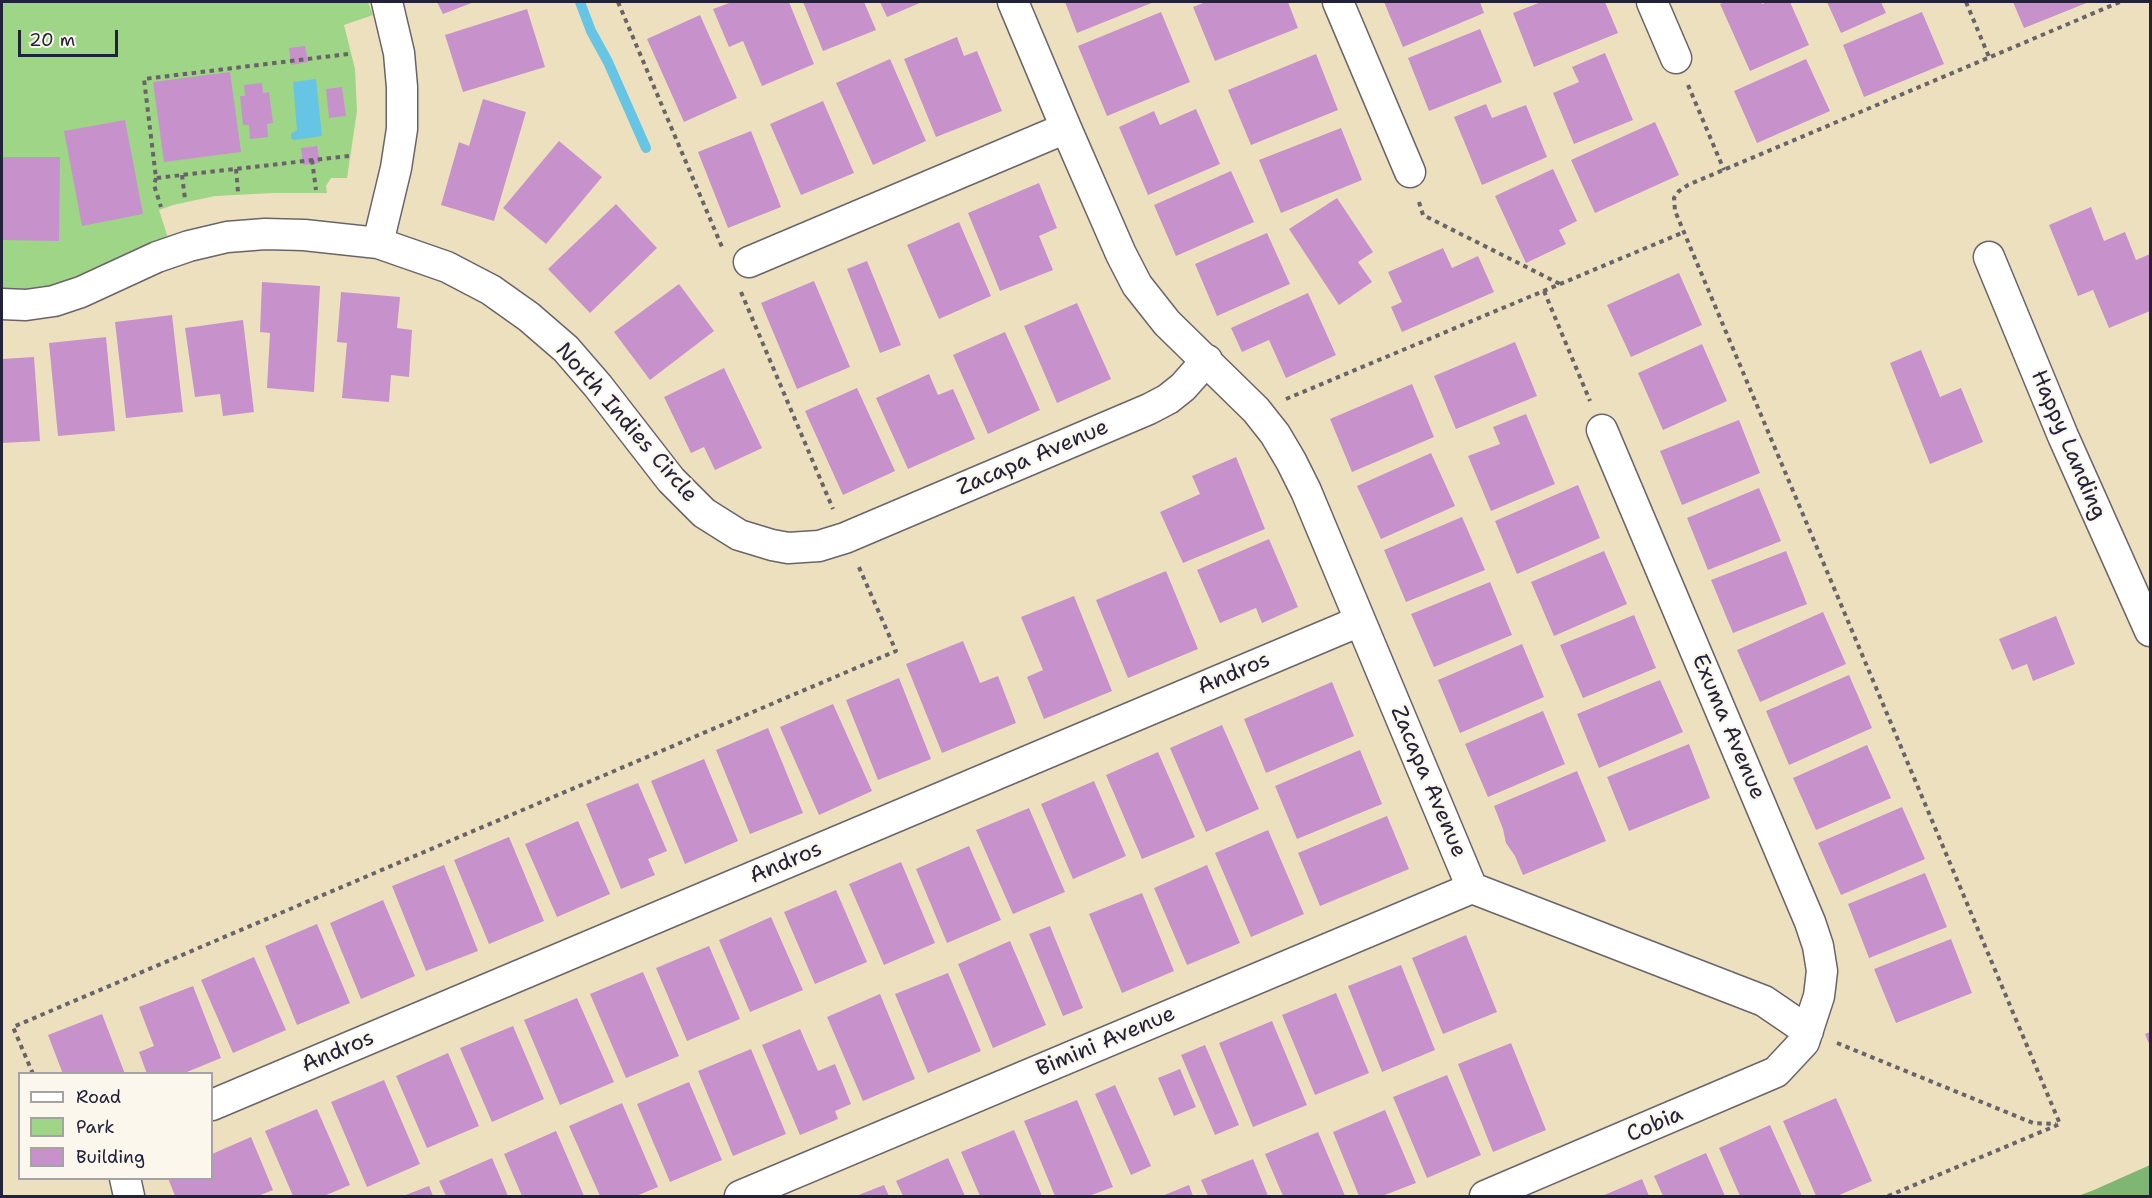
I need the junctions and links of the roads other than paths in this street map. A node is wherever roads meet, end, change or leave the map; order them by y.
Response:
1 (387, 2) edge
2 (1013, 2) edge
3 (1338, 2) edge
4 (1652, 2) edge
5 (1676, 58) road end
6 (1066, 128) junction
7 (1410, 172) road end
8 (378, 243) junction
9 (1989, 257) dead end
10 (749, 262) dead end
11 (2, 304) edge
12 (1207, 360) junction
13 (1602, 430) road end
14 (845, 538) joint
15 (1360, 621) junction
16 (2151, 632) edge
17 (1472, 888) junction
18 (1808, 1031) junction
19 (213, 1105) edge
20 (125, 1180) edge
21 (129, 1197) edge
22 (740, 1197) edge
23 (1485, 1197) edge

1 - 8 street
2 - 6 street, Zacapa Avenue
3 - 7 street
4 - 5 street
6 - 10 street
6 - 12 street, Zacapa Avenue
8 - 11 street, North Indies Circle
8 - 14 street, North Indies Circle
9 - 16 street, Happy Landing
12 - 14 street, Zacapa Avenue
12 - 15 street, Zacapa Avenue
13 - 18 street, Exuma Avenue
15 - 17 street, Zacapa Avenue
15 - 19 street, Andros
17 - 18 street
17 - 22 street, Bimini Avenue
18 - 23 street, Cobia
20 - 21 street

